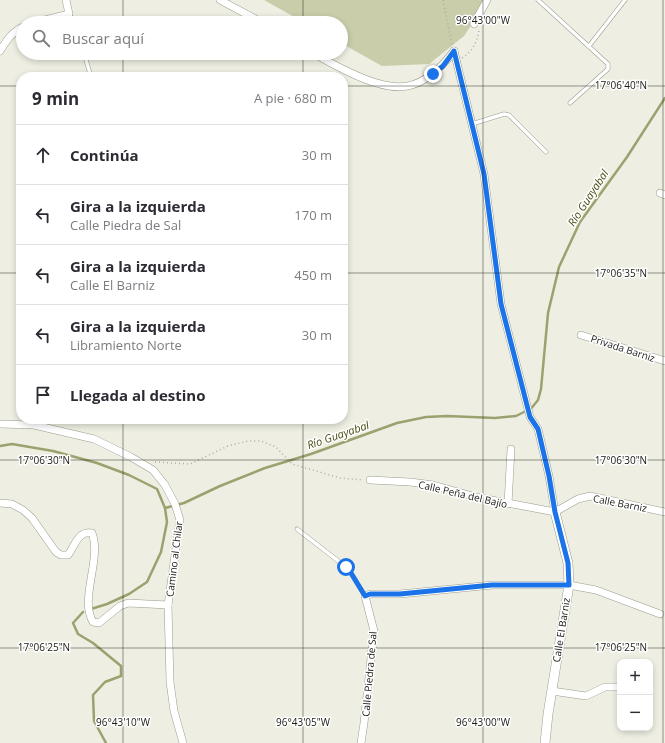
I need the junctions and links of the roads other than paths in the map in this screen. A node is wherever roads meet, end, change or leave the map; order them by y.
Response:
1 (66, 0) edge
2 (220, 0) edge
3 (488, 0) edge
4 (538, 0) edge
5 (625, 0) edge
6 (70, 14) joint
7 (62, 16) edge
8 (250, 16) edge
9 (474, 24) dead end
10 (16, 31) edge
11 (589, 46) junction
12 (0, 51) edge
13 (86, 60) edge
14 (326, 60) edge
15 (90, 72) edge
16 (570, 103) dead end
17 (472, 124) junction
18 (546, 152) dead end
19 (581, 335) dead end
20 (665, 361) edge
21 (0, 424) edge
22 (511, 449) dead end
23 (370, 480) road end
24 (0, 504) edge
25 (508, 504) junction
26 (555, 512) junction
27 (665, 512) edge
28 (297, 529) dead end
29 (569, 585) junction
30 (365, 596) junction
31 (168, 605) junction
32 (660, 614) dead end
33 (617, 687) edge
34 (552, 691) junction
35 (183, 743) edge
36 (361, 743) edge
37 (545, 743) edge

1 - 6 street
2 - 8 street
3 - 9 street
4 - 11 lane
5 - 11 lane
6 - 7 street
10 - 12 street
11 - 16 lane
13 - 15 lane
14 - 17 street, Calle El Barniz
17 - 18 lane
17 - 26 street, Calle El Barniz
19 - 20 street, Privada Barniz
21 - 31 street, Camino al Chilar
22 - 25 street
23 - 25 street, Calle Peña del Bajío
24 - 31 street
25 - 26 street, Calle Peña del Bajío
26 - 27 street, Calle Barniz
26 - 29 street, Calle El Barniz
28 - 30 lane
29 - 30 street
29 - 32 street
29 - 34 street, Calle El Barniz
30 - 36 street, Calle Piedra de Sal
31 - 35 street, Camino al Chilar
33 - 34 street
34 - 37 street, Calle El Barniz

